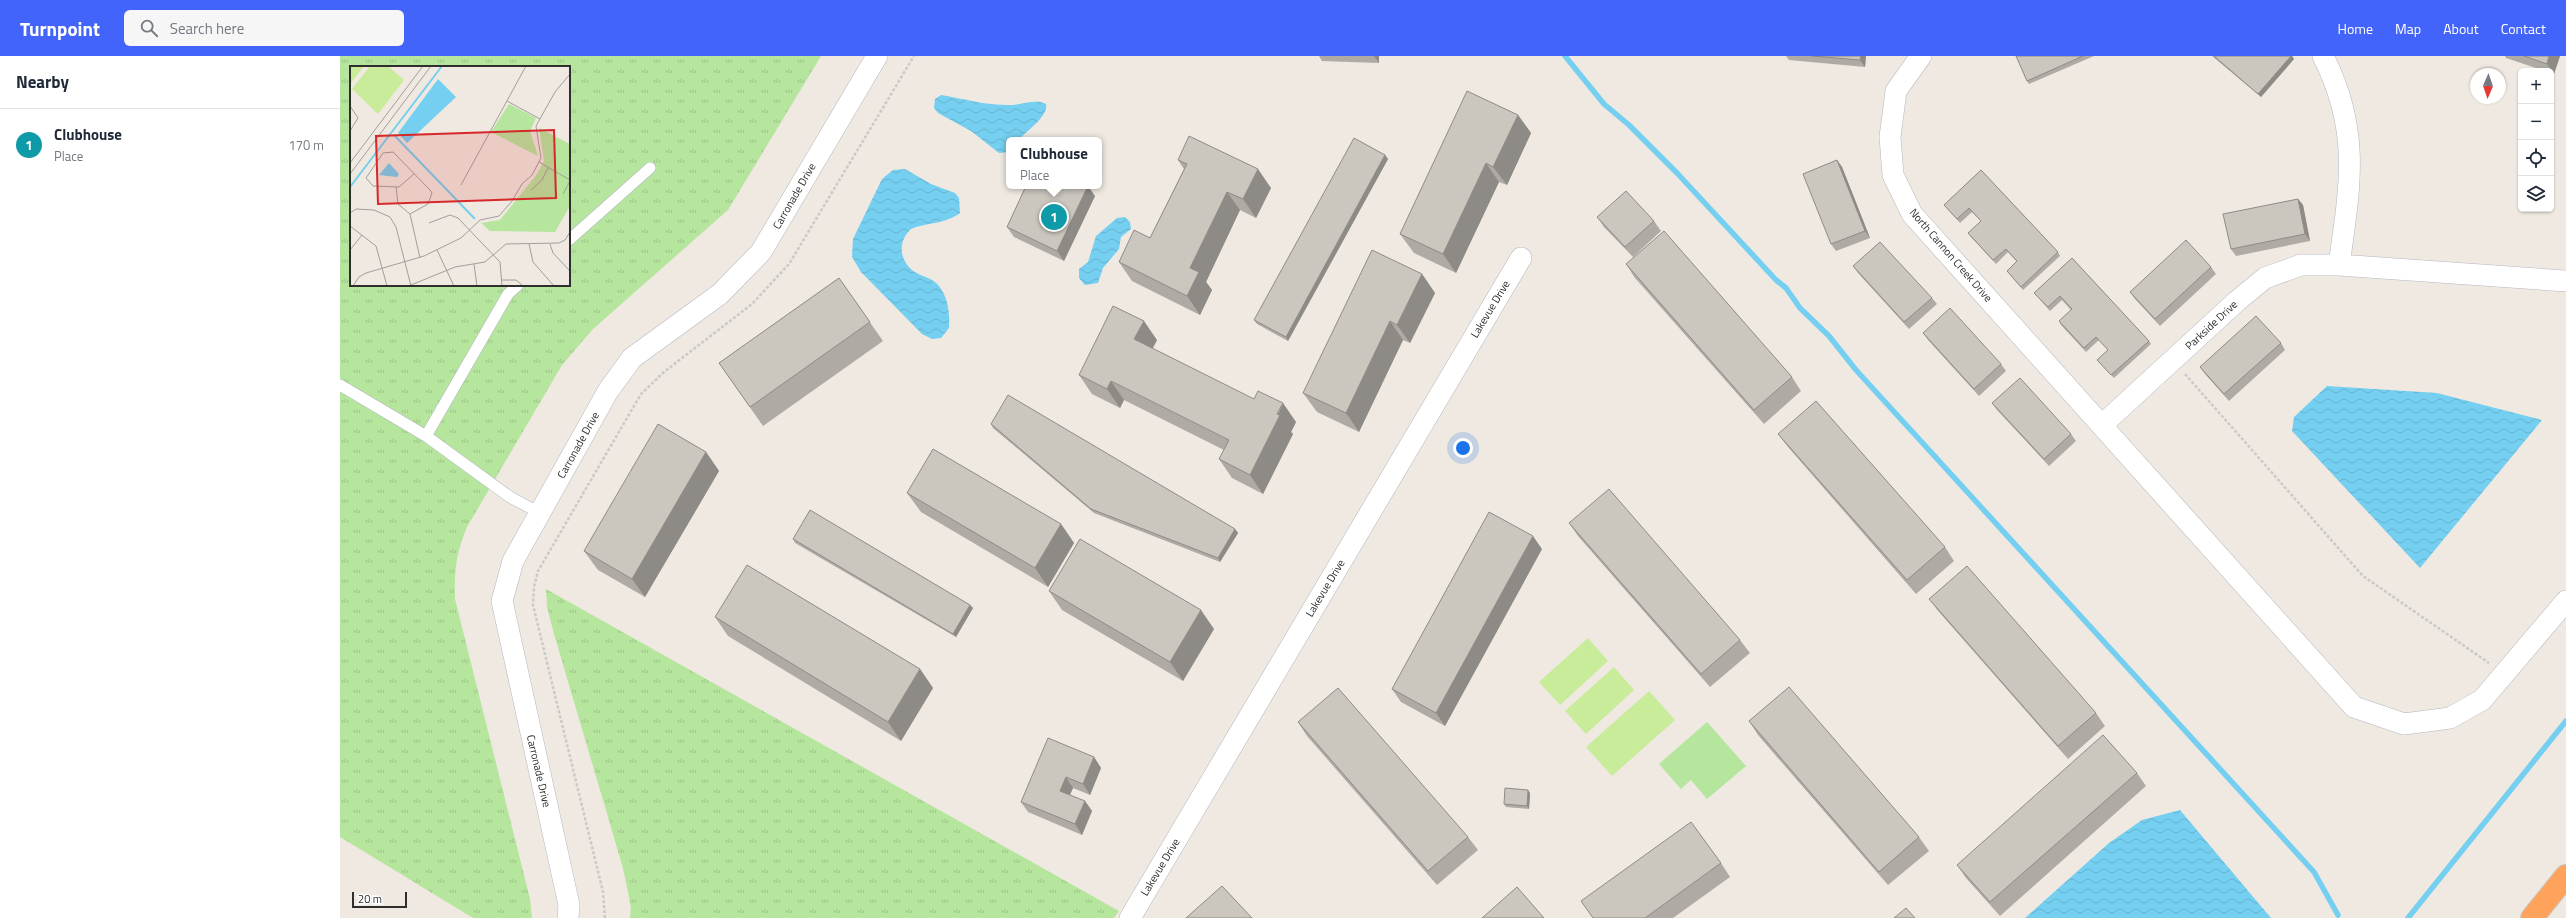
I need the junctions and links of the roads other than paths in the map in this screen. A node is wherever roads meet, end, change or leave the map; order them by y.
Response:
1 (877, 56) edge
2 (1921, 56) edge
3 (2323, 56) edge
4 (650, 168) dead end
5 (570, 239) edge
6 (1520, 258) dead end
7 (2339, 265) junction
8 (2566, 281) edge
9 (517, 286) edge
10 (340, 385) edge
11 (2102, 425) junction
12 (426, 436) junction
13 (540, 513) junction
14 (2566, 601) edge
15 (2566, 876) edge
16 (568, 918) edge
17 (1130, 918) edge
18 (2532, 918) edge

1 - 13 street, Carronade Drive
2 - 11 street, North Cannon Creek Drive
3 - 7 street
4 - 5 lane
6 - 17 street, Lakevue Drive
7 - 8 street, Parkside Drive
7 - 11 street, Parkside Drive
9 - 12 lane
10 - 12 lane
11 - 14 street, North Cannon Creek Drive
12 - 13 lane
13 - 16 street, Carronade Drive
15 - 18 highway

